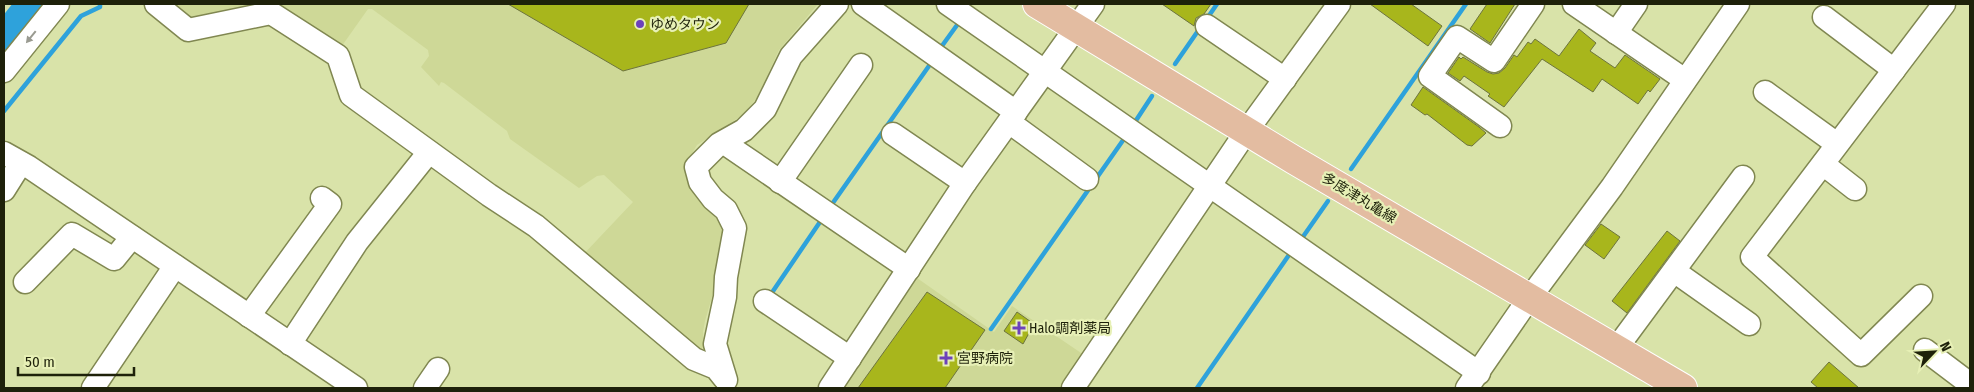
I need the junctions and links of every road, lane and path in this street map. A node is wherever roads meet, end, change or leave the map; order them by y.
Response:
1 (58, 4) edge
2 (156, 4) edge
3 (837, 4) edge
4 (863, 4) edge
5 (948, 4) edge
6 (1037, 4) edge
7 (1093, 4) edge
8 (1339, 4) edge
9 (1533, 4) edge
10 (1574, 4) edge
11 (1636, 4) edge
12 (1738, 4) edge
13 (1944, 4) edge
14 (1824, 17) dead end
15 (1208, 26) dead end
16 (1077, 27) junction
17 (1616, 33) junction
18 (860, 64) dead end
19 (1894, 70) junction
20 (4, 71) edge
21 (1045, 71) junction
22 (1286, 79) junction
23 (1685, 80) junction
24 (1765, 92) dead end
25 (1012, 117) junction
26 (1500, 126) dead end
27 (1246, 132) junction
28 (893, 134) dead end
29 (1837, 144) junction
30 (730, 148) dead end
31 (429, 152) junction
32 (13, 158) edge
33 (1823, 164) junction
34 (1744, 177) dead end
35 (1087, 179) dead end
36 (780, 182) junction
37 (965, 183) junction
38 (1210, 186) junction
39 (1855, 189) dead end
40 (4, 190) edge
41 (322, 198) dead end
42 (132, 237) junction
43 (175, 266) junction
44 (908, 269) junction
45 (1674, 271) junction
46 (25, 282) dead end
47 (1921, 296) dead end
48 (1530, 298) junction
49 (765, 301) dead end
50 (250, 316) junction
51 (1749, 324) dead end
52 (290, 344) junction
53 (1616, 349) junction
54 (1925, 350) dead end
55 (850, 358) junction
56 (438, 369) dead end
57 (724, 378) edge
58 (1473, 380) edge
59 (1970, 384) edge
60 (93, 388) edge
61 (356, 388) edge
62 (425, 388) edge
63 (830, 388) edge
64 (1073, 388) edge
65 (1683, 388) edge

1 -> 20 street
2 - 31 street
3 - 57 street
4 - 25 street
5 - 21 street
6 - 16 main road, 多度津丸亀線
7 - 16 street
8 - 22 street
9 - 26 street
10 - 17 street
11 - 17 street
12 - 23 street
13 - 19 street
14 - 19 street
15 - 22 street
16 - 21 street
16 - 27 main road, 多度津丸亀線
17 - 23 street
18 - 36 street
19 - 29 street
21 - 25 street
21 - 38 street
22 - 27 street
23 - 48 street
24 - 29 street
25 - 35 street
25 - 37 street
27 - 38 street
27 - 48 main road, 多度津丸亀線
28 - 37 street
29 - 33 street
30 - 36 street
31 - 52 street
31 - 57 street
32 - 40 street
32 - 42 street
33 - 39 street
33 - 47 street
34 - 45 street
36 - 44 street
37 - 44 street
38 - 58 street
38 - 64 street
41 - 50 street
42 - 43 street
42 - 46 street
43 - 50 street
43 - 60 street
44 - 55 street
45 - 51 street
45 - 53 street
48 - 53 main road, 多度津丸亀線
48 - 58 street
49 - 55 street
50 - 52 street
52 - 61 street
53 - 65 main road, 多度津丸亀線
54 - 59 street
55 - 63 street
56 - 62 street

